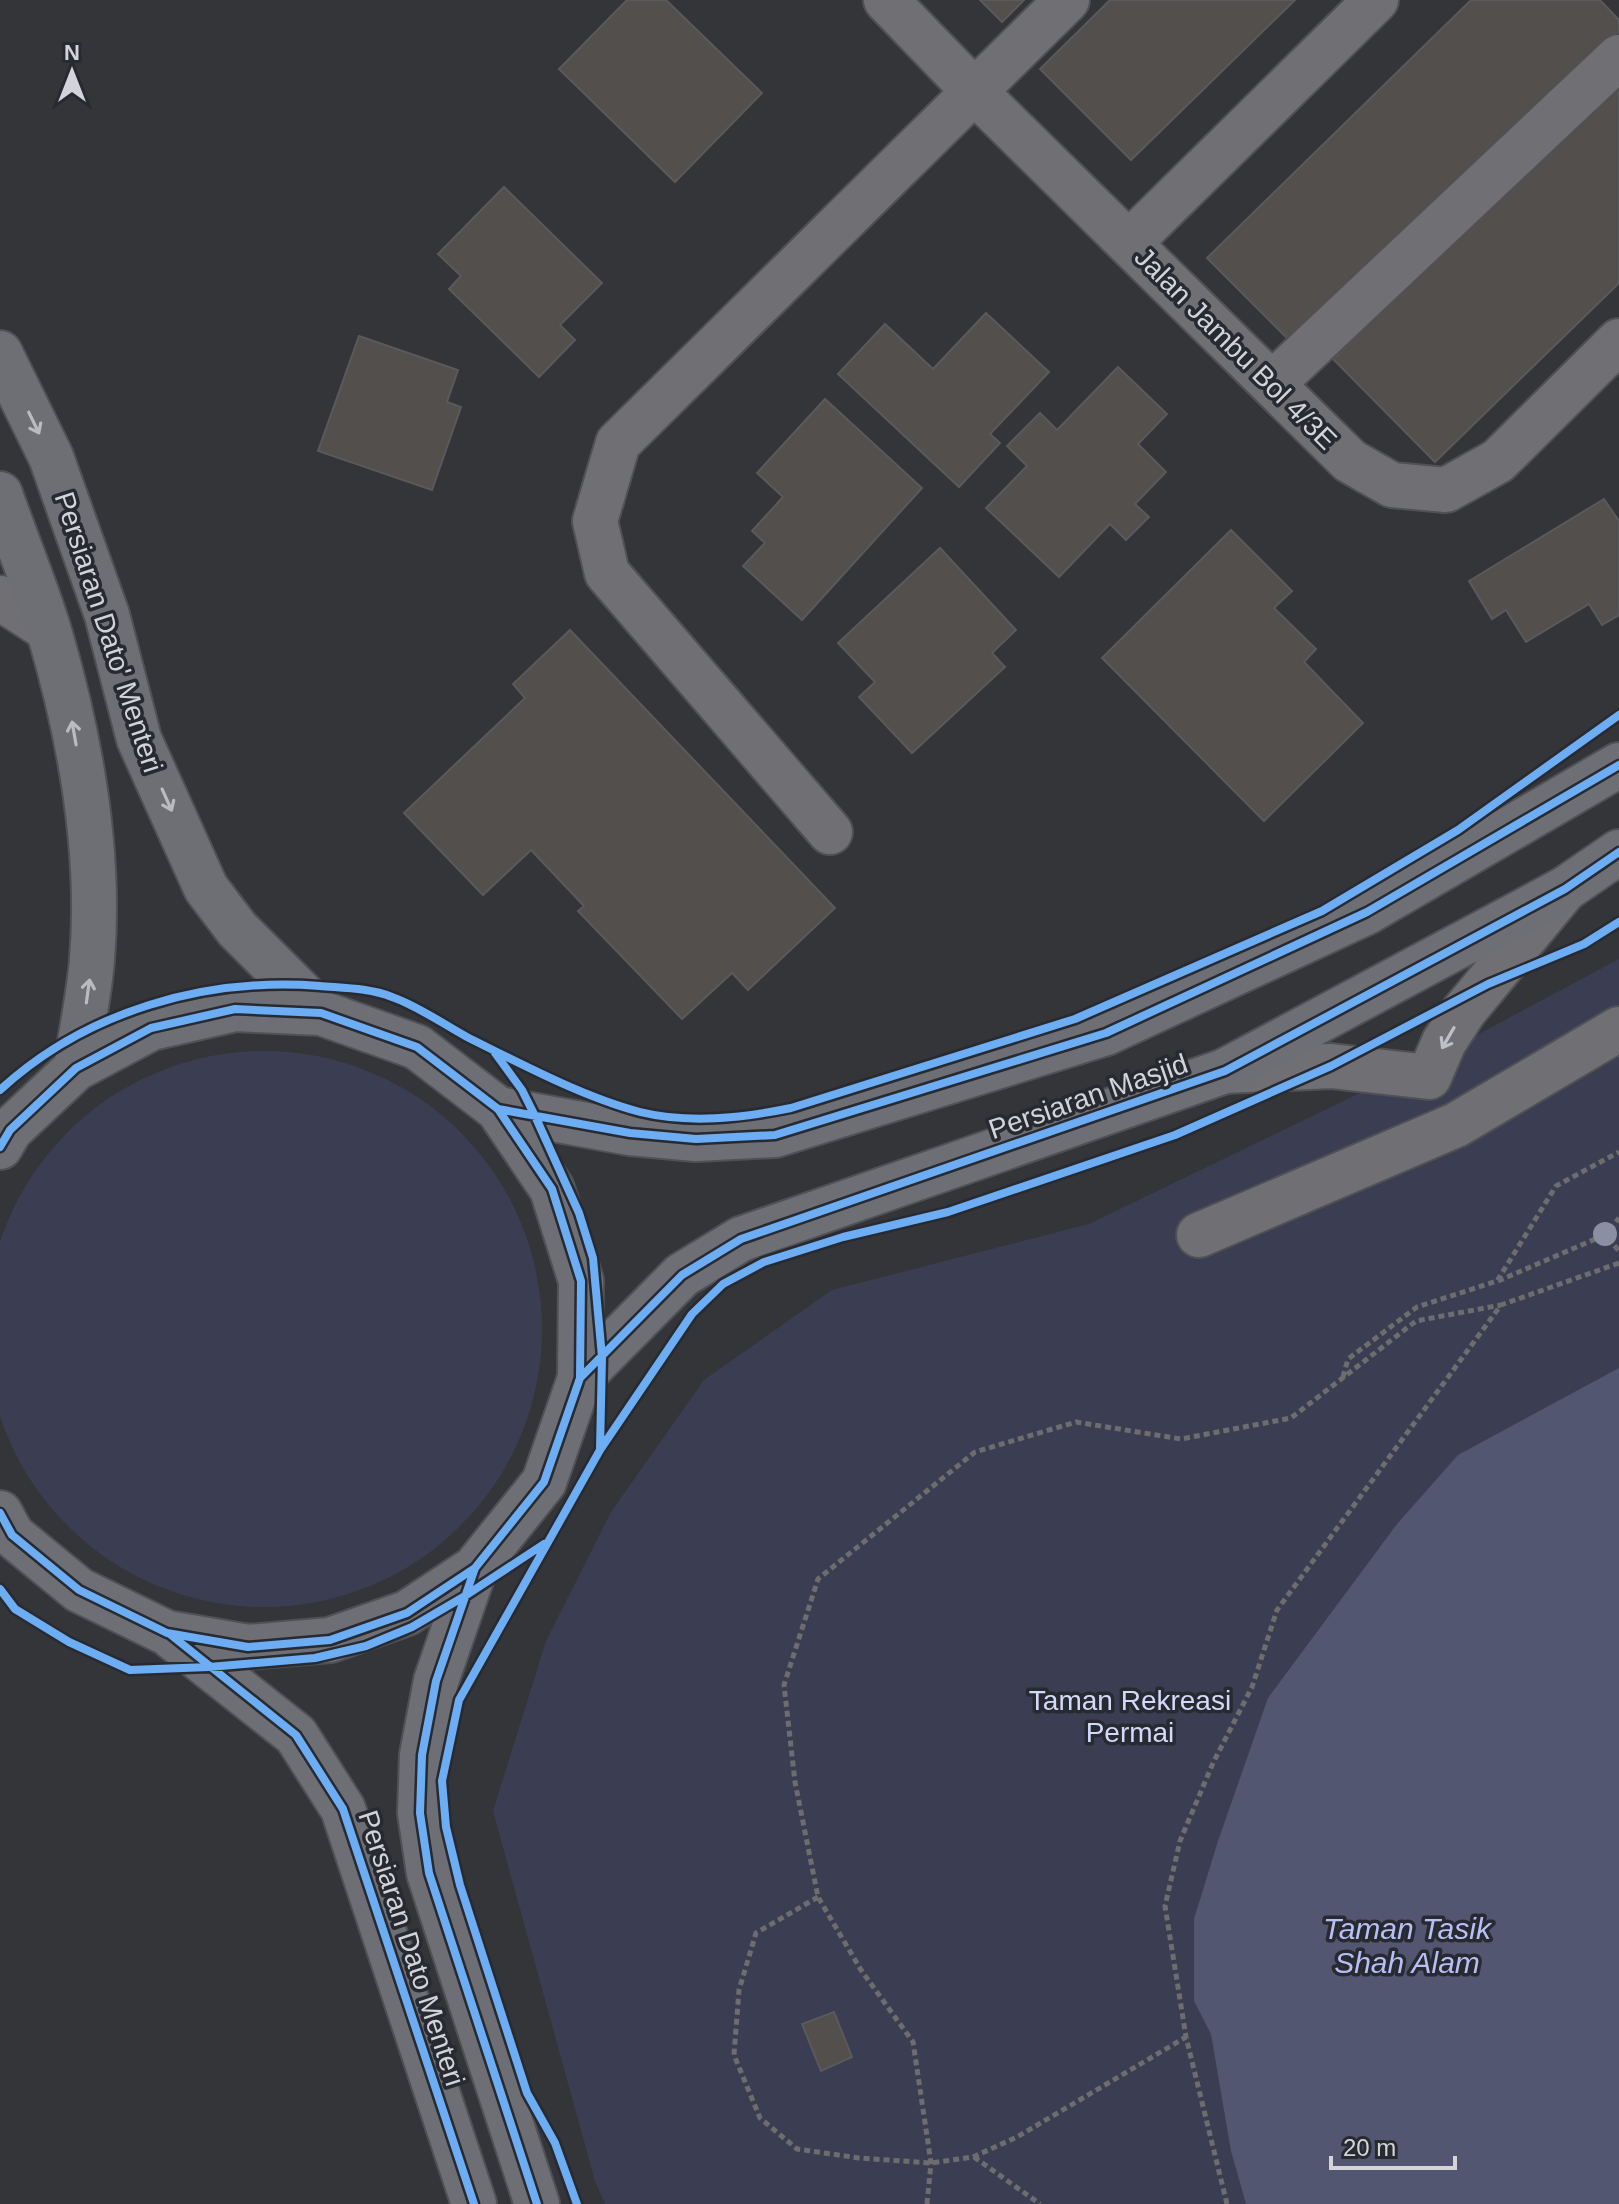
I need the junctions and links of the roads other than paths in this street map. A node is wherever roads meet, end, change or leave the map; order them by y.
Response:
1 (886, 0) edge
2 (1067, 0) edge
3 (1376, 0) edge
4 (1619, 57) edge
5 (975, 92) junction
6 (1129, 243) junction
7 (1619, 341) edge
8 (0, 353) edge
9 (1272, 384) junction
10 (0, 494) edge
11 (0, 598) edge
12 (48, 629) junction
13 (1619, 765) edge
14 (830, 832) dead end
15 (1619, 852) edge
16 (1565, 889) junction
17 (321, 1013) junction
18 (1619, 1029) edge
19 (76, 1068) junction
20 (1225, 1071) junction
21 (1429, 1077) junction
22 (498, 1109) junction
23 (1456, 1125) junction
24 (0, 1147) edge
25 (1199, 1235) dead end
26 (580, 1378) junction
27 (4, 1526) edge
28 (475, 1568) junction
29 (167, 1633) junction
30 (474, 2204) edge
31 (537, 2204) edge

1 - 5 street, Jalan Jambu Bol 4/3E
2 - 5 street
3 - 6 street
4 - 9 street
5 - 6 street, Jalan Jambu Bol 4/3E
5 - 14 street
6 - 9 street, Jalan Jambu Bol 4/3E
7 - 9 street, Jalan Jambu Bol 4/3E
8 -> 17 main road, Persiaran Dato' Menteri
10 - 12 main road, Persiaran Dato' Menteri
11 - 12 street
19 -> 12 main road, Persiaran Dato' Menteri
13 - 22 main road, Persiaran Masjid
15 - 16 main road, Persiaran Masjid
16 - 20 main road, Persiaran Masjid
16 -> 21 street
17 - 19 main road
17 - 22 main road
18 - 23 street
19 - 24 main road
20 - 21 street
20 - 26 main road, Persiaran Masjid
21 - 23 street
22 - 26 main road
23 - 25 street
26 - 28 main road
27 - 29 main road
28 - 29 main road
28 - 31 main road, Persiaran Dato Menteri
29 - 30 main road, Persiaran Dato Menteri

